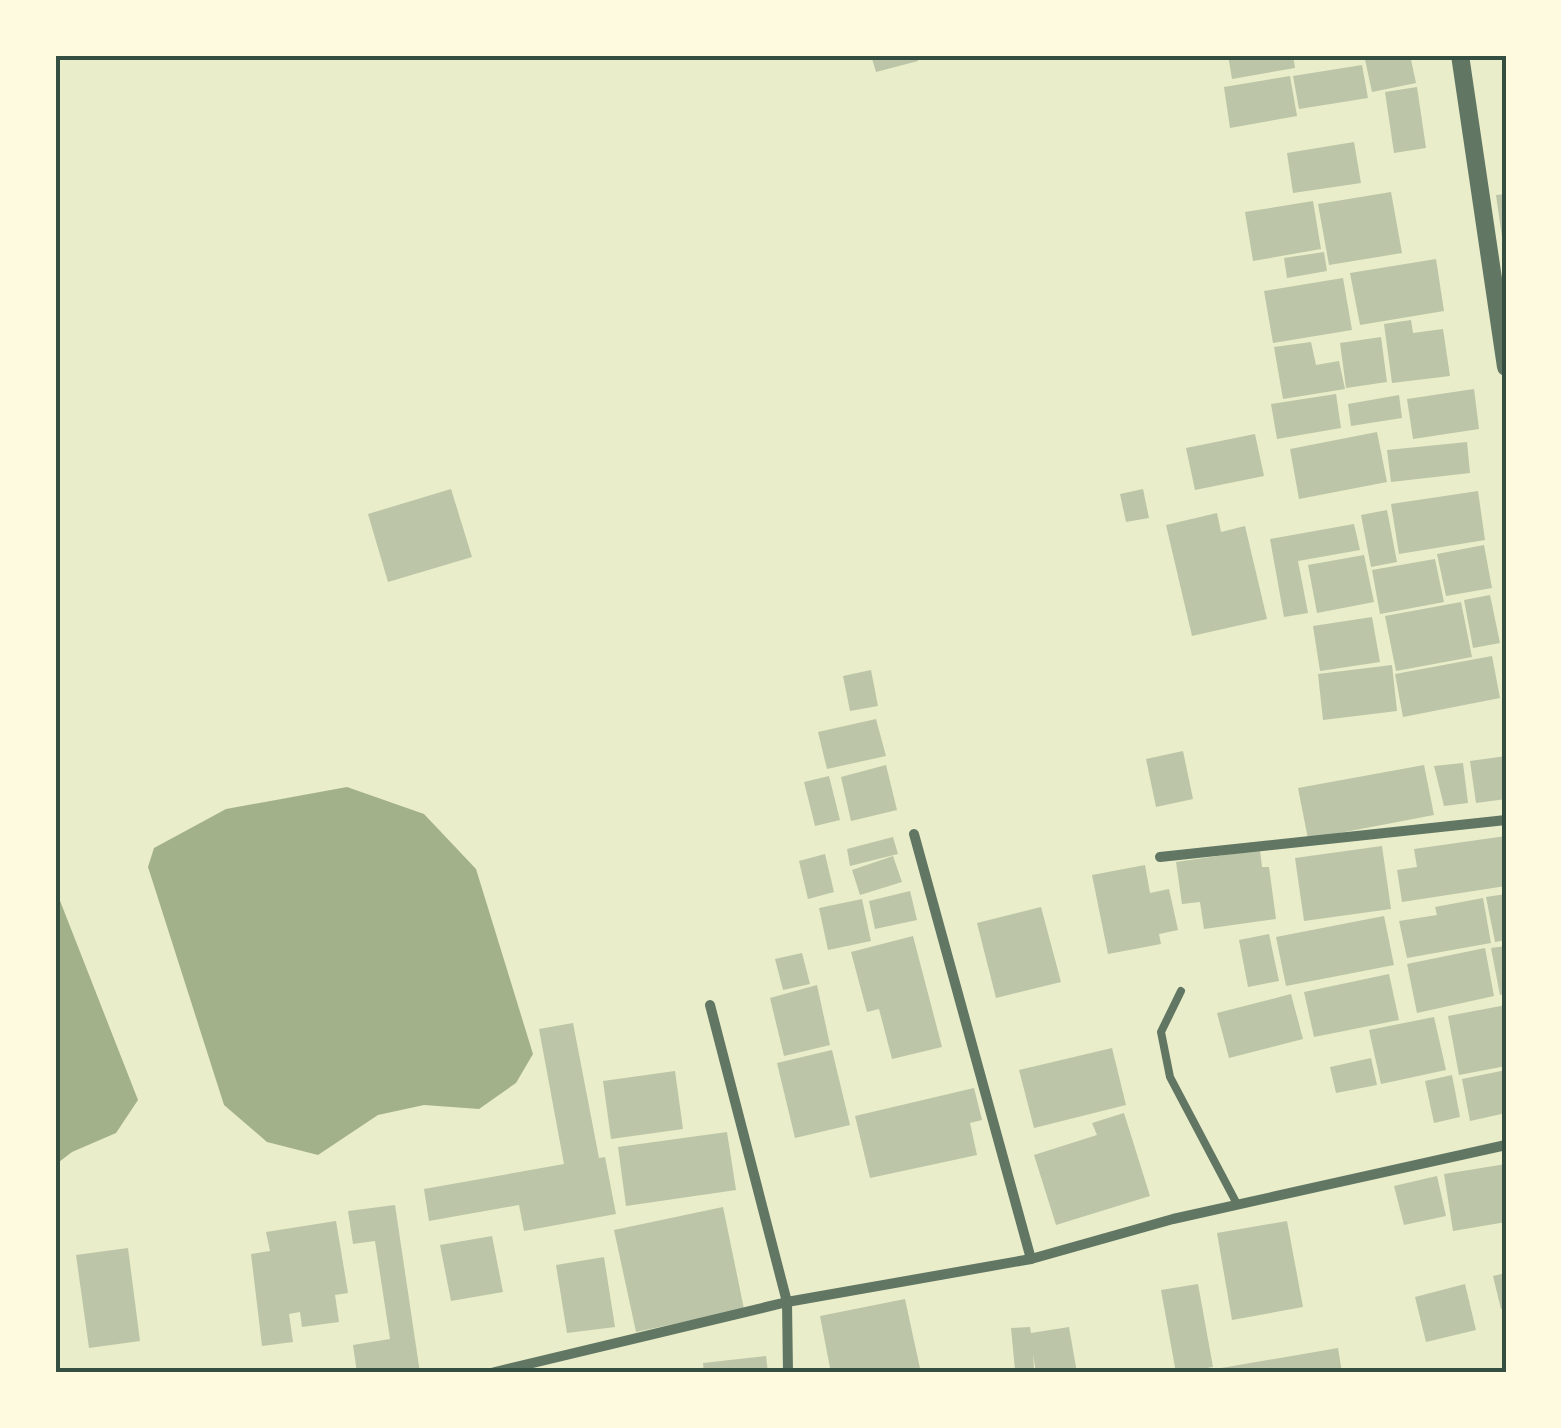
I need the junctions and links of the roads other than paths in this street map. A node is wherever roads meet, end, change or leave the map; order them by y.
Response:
1 (1460, 55) edge
2 (1506, 367) edge
3 (1506, 820) edge
4 (914, 834) dead end
5 (1160, 857) dead end
6 (1181, 991) dead end
7 (710, 1005) dead end
8 (1506, 1145) edge
9 (1237, 1204) junction
10 (1031, 1259) junction
11 (787, 1302) junction
12 (491, 1373) edge
13 (788, 1373) edge

1 - 2 street
3 - 5 street
4 - 10 street
6 - 9 lane
7 - 11 street
8 - 9 street
9 - 10 street
10 - 11 street
11 - 12 street
11 - 13 street

